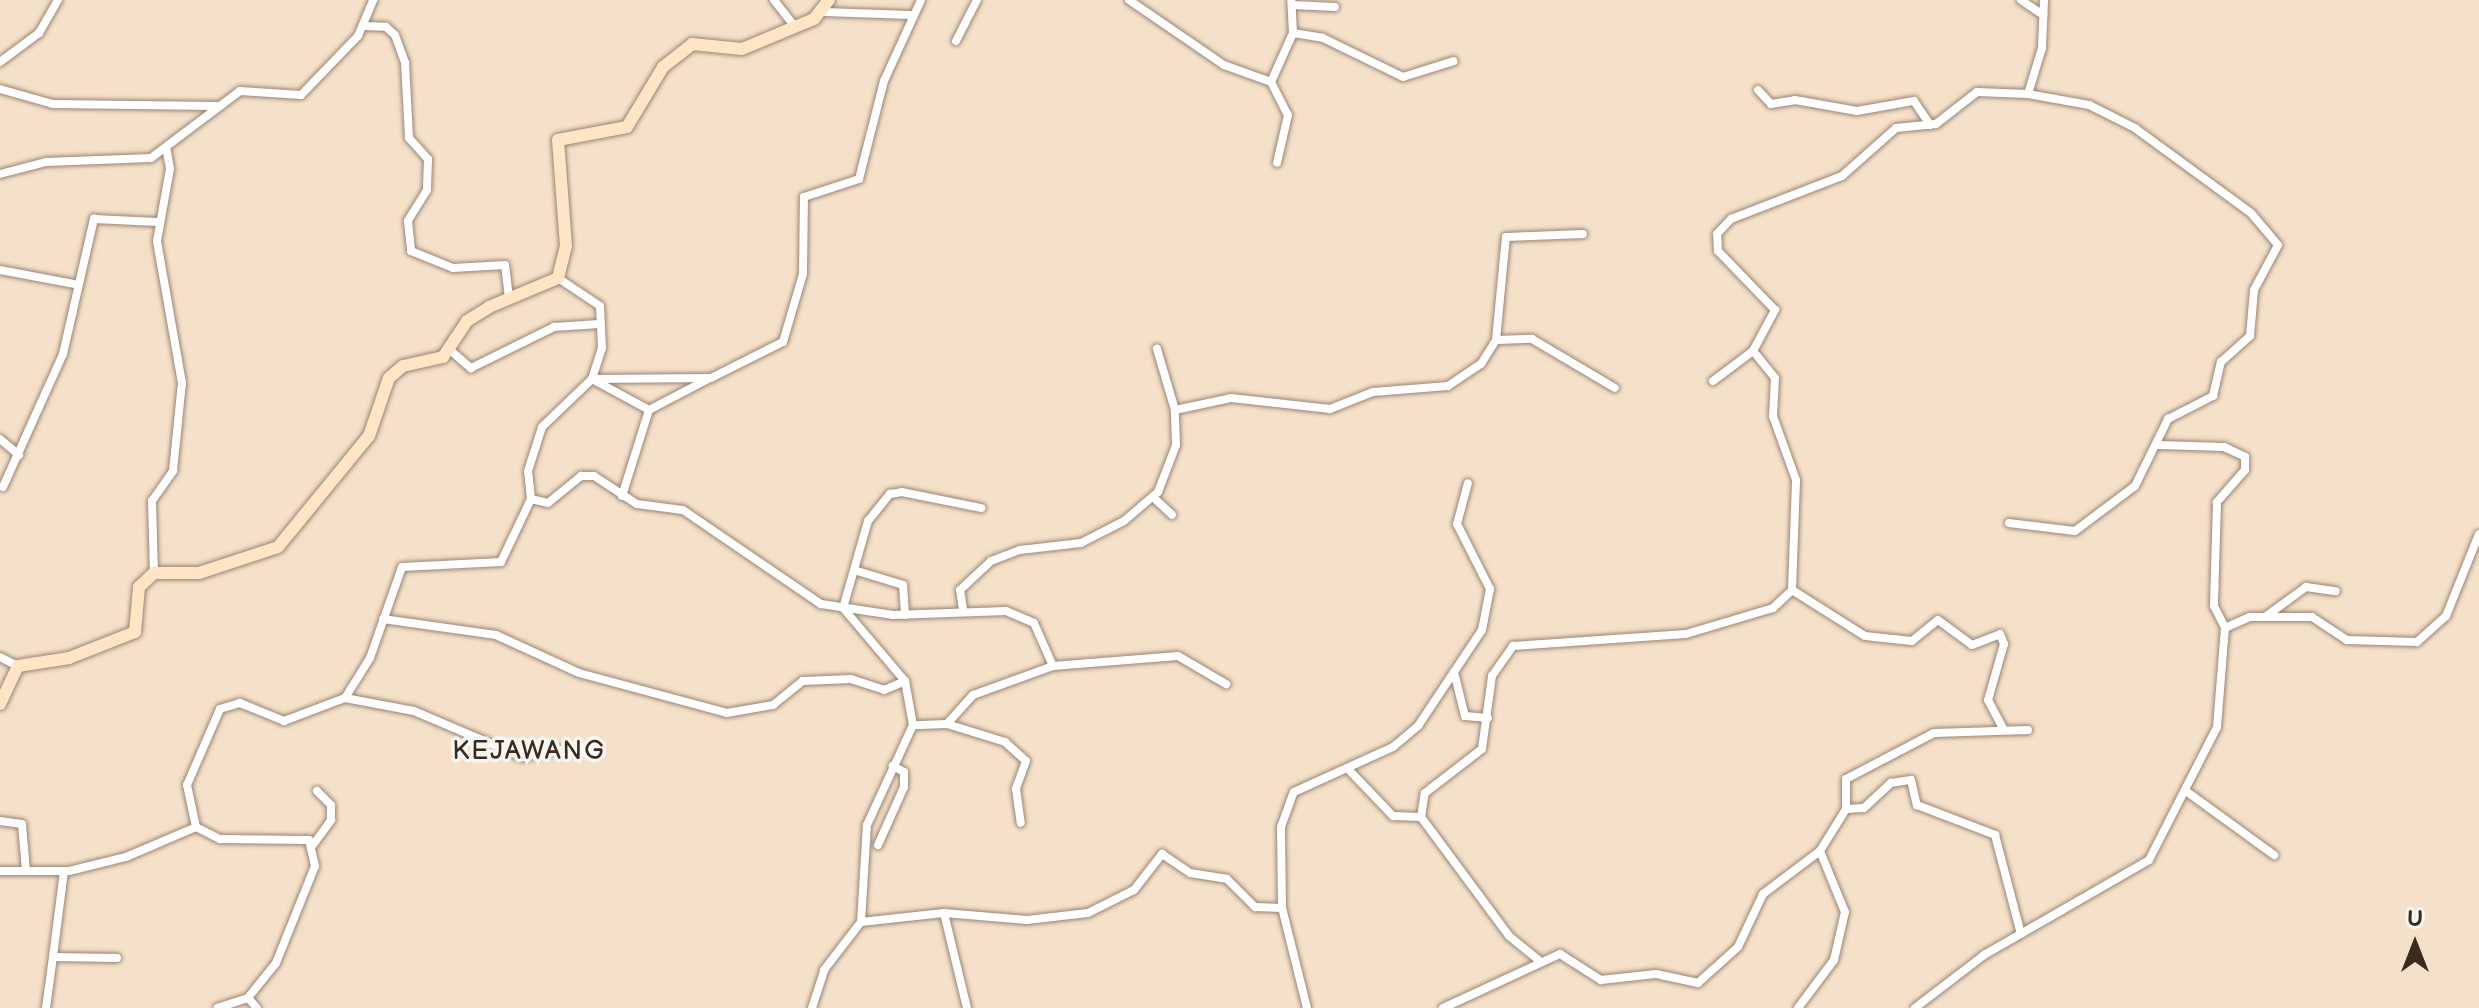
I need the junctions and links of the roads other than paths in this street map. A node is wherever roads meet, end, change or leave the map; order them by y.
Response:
1 (58, 0) edge
2 (774, 0) edge
3 (921, 0) edge
4 (977, 0) edge
5 (1129, 0) edge
6 (2021, 0) edge
7 (2044, 0) edge
8 (1292, 2) edge
9 (370, 3) edge
10 (1335, 7) dead end
11 (828, 8) edge
12 (910, 15) junction
13 (2043, 15) junction
14 (363, 26) junction
15 (795, 27) junction
16 (1293, 33) junction
17 (956, 41) dead end
18 (1454, 61) dead end
19 (0, 62) edge
20 (1271, 82) junction
21 (0, 89) edge
22 (1758, 90) dead end
23 (2028, 94) junction
24 (216, 106) junction
25 (1930, 125) junction
26 (166, 147) junction
27 (1277, 163) dead end
28 (0, 174) edge
29 (157, 222) junction
30 (1583, 234) dead end
31 (0, 270) edge
32 (558, 278) junction
33 (74, 284) junction
34 (509, 296) junction
35 (599, 324) junction
36 (1496, 340) junction
37 (1157, 349) dead end
38 (450, 350) junction
39 (1753, 351) junction
40 (711, 378) junction
41 (592, 379) junction
42 (1713, 381) dead end
43 (1615, 388) dead end
44 (649, 410) junction
45 (1175, 410) junction
46 (0, 439) edge
47 (2159, 445) junction
48 (19, 455) junction
49 (1468, 483) dead end
50 (3, 487) dead end
51 (622, 496) junction
52 (1153, 497) junction
53 (531, 499) junction
54 (981, 508) dead end
55 (1172, 515) dead end
56 (2009, 523) dead end
57 (2479, 534) edge
58 (854, 570) junction
59 (154, 573) junction
60 (1792, 590) junction
61 (2336, 591) dead end
62 (843, 608) junction
63 (963, 609) junction
64 (905, 615) junction
65 (2265, 617) junction
66 (383, 619) junction
67 (2225, 628) junction
68 (0, 657) edge
69 (18, 666) junction
70 (1053, 666) junction
71 (1454, 672) junction
72 (905, 681) junction
73 (1226, 684) dead end
74 (345, 698) junction
75 (0, 704) edge
76 (1488, 718) junction
77 (947, 724) junction
78 (913, 725) junction
79 (2004, 730) junction
80 (2028, 730) dead end
81 (559, 750) dead end
82 (893, 766) junction
83 (1349, 770) junction
84 (317, 791) dead end
85 (2186, 791) junction
86 (1846, 809) junction
87 (1421, 817) junction
88 (0, 821) edge
89 (1021, 823) dead end
90 (196, 827) junction
91 (313, 845) junction
92 (878, 845) dead end
93 (1820, 851) junction
94 (2274, 855) dead end
95 (0, 871) edge
96 (26, 871) junction
97 (64, 871) junction
98 (1282, 908) junction
99 (944, 913) junction
100 (861, 922) junction
101 (2021, 934) junction
102 (53, 957) junction
103 (117, 958) dead end
104 (1541, 962) junction
105 (248, 998) junction
106 (46, 1008) edge
107 (218, 1008) edge
108 (257, 1008) edge
109 (812, 1008) edge
110 (967, 1008) edge
111 (1307, 1008) edge
112 (1443, 1008) edge
113 (1798, 1008) edge
114 (1915, 1008) edge

1 - 19 street
2 - 15 street
3 - 12 street
4 - 17 street
5 - 20 street
6 - 13 street
7 - 13 street
8 - 10 street
8 - 16 street
9 - 14 street
11 - 12 street
11 - 15 street
12 - 40 street
13 - 23 street
14 - 24 street
14 - 34 street
15 - 32 street
16 - 18 street
16 - 20 street
20 - 27 street
21 - 24 street
22 - 25 street
23 - 25 street
23 - 47 street
24 - 26 street
25 - 39 street
26 - 28 street
26 - 29 street
29 - 33 street
29 - 59 street
30 - 36 street
31 - 33 street
32 - 34 street
32 - 35 street
33 - 48 street
34 - 38 street
35 - 38 street
35 - 41 street
36 - 43 street
36 - 45 street
37 - 45 street
38 - 59 street
39 - 42 street
39 - 60 street
40 - 41 street
40 - 44 street
41 - 44 street
41 - 53 street
44 - 51 street
45 - 52 street
46 - 48 street
47 - 56 street
47 - 67 street
48 - 50 street
49 - 71 street
51 - 53 street
51 - 62 street
52 - 55 street
52 - 63 street
53 - 66 street
54 - 58 street
57 - 65 street
58 - 62 street
58 - 64 street
59 - 69 street
60 - 76 street
60 - 79 street
61 - 65 street
62 - 64 street
62 - 72 street
63 - 64 street
63 - 70 street
65 - 67 street
66 - 72 street
66 - 74 street
67 - 85 street
68 - 69 street
69 - 75 street
70 - 73 street
70 - 77 street
71 - 76 street
71 - 83 street
72 - 78 street
74 - 81 street
74 - 90 street
76 - 87 street
77 - 78 street
77 - 89 street
78 - 82 street
79 - 80 street
79 - 86 street
82 - 92 street
82 - 100 street
83 - 87 street
83 - 98 street
84 - 91 street
85 - 94 street
85 - 101 street
86 - 93 street
86 - 101 street
87 - 104 street
88 - 96 street
90 - 91 street
90 - 97 street
91 - 105 street
93 - 104 street
93 - 113 street
95 - 96 street
96 - 97 street
97 - 102 street
98 - 99 street
98 - 111 street
99 - 100 street
99 - 110 street
100 - 109 street
101 - 114 street
102 - 103 street
102 - 106 street
104 - 112 street
105 - 107 street
105 - 108 street

